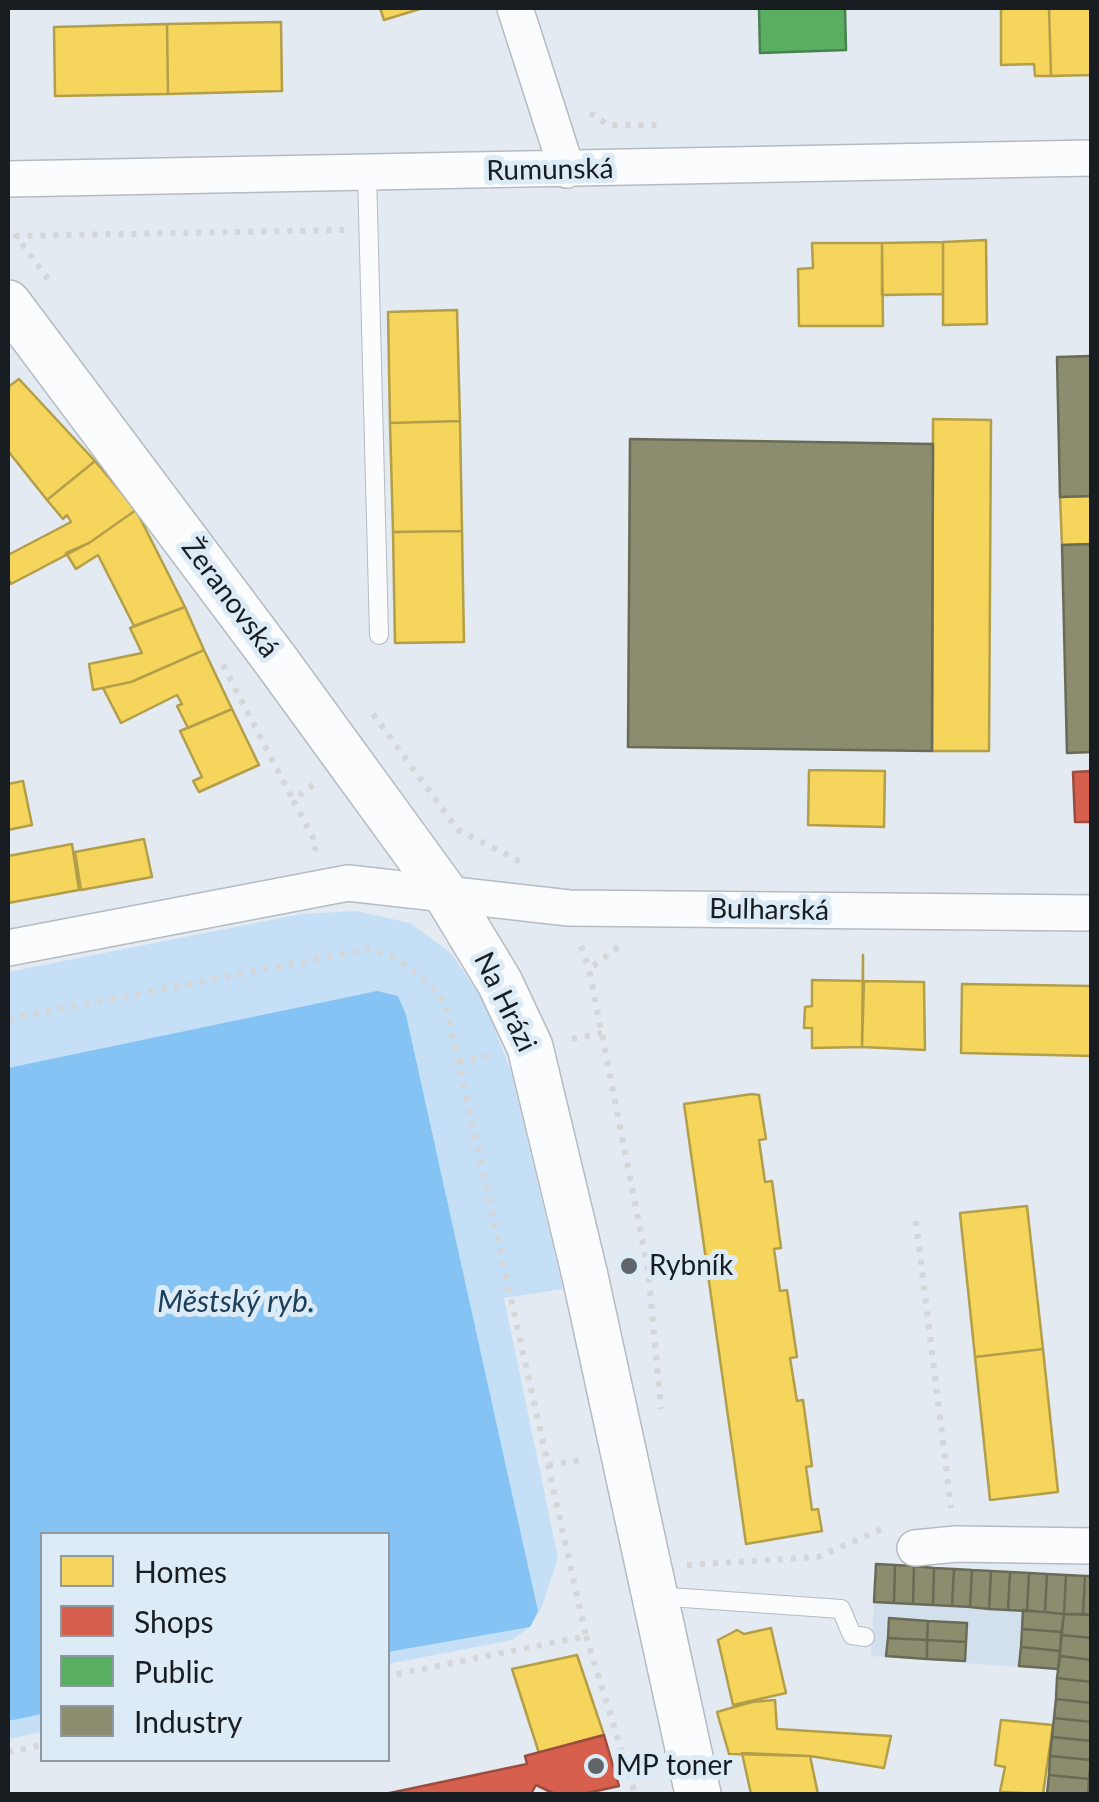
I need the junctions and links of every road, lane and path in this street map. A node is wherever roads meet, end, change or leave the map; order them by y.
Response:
1 (514, 8) edge
2 (584, 109) dead end
3 (667, 124) dead end
4 (1092, 158) edge
5 (567, 170) junction
6 (367, 173) junction
7 (8, 178) edge
8 (368, 220) junction
9 (8, 226) edge
10 (16, 236) junction
11 (50, 282) dead end
12 (8, 302) edge
13 (379, 636) dead end
14 (364, 702) dead end
15 (387, 734) junction
16 (347, 760) junction
17 (311, 856) dead end
18 (526, 865) dead end
19 (448, 896) junction
20 (1092, 913) edge
21 (628, 940) dead end
22 (8, 948) edge
23 (8, 1019) edge
24 (916, 1221) dead end
25 (663, 1427) dead end
26 (956, 1544) junction
27 (1092, 1546) edge
28 (915, 1548) dead end
29 (670, 1592) junction
30 (586, 1636) junction
31 (865, 1637) dead end
32 (390, 1676) edge
33 (40, 1745) edge
34 (8, 1752) edge
35 (635, 1794) edge
36 (698, 1794) edge

1 - 5 street
2 - 3 path
4 - 5 street, Rumunská
5 - 6 street, Rumunská
6 - 7 street, Rumunská
6 - 8 lane
8 - 10 path
8 - 13 lane
9 - 10 path
10 - 11 path
12 - 16 street, Žeranovská
14 - 15 path
15 - 16 path
15 - 18 path
16 - 17 path
16 - 19 street, Žeranovská
19 - 20 street, Bulharská
19 - 22 street
19 - 29 street, Na Hrázi
21 - 25 path
23 - 30 path
24 - 26 path
26 - 27 street
26 - 28 street
29 - 31 lane
29 - 36 street, Na Hrázi
30 - 32 path
30 - 35 path
33 - 34 path

